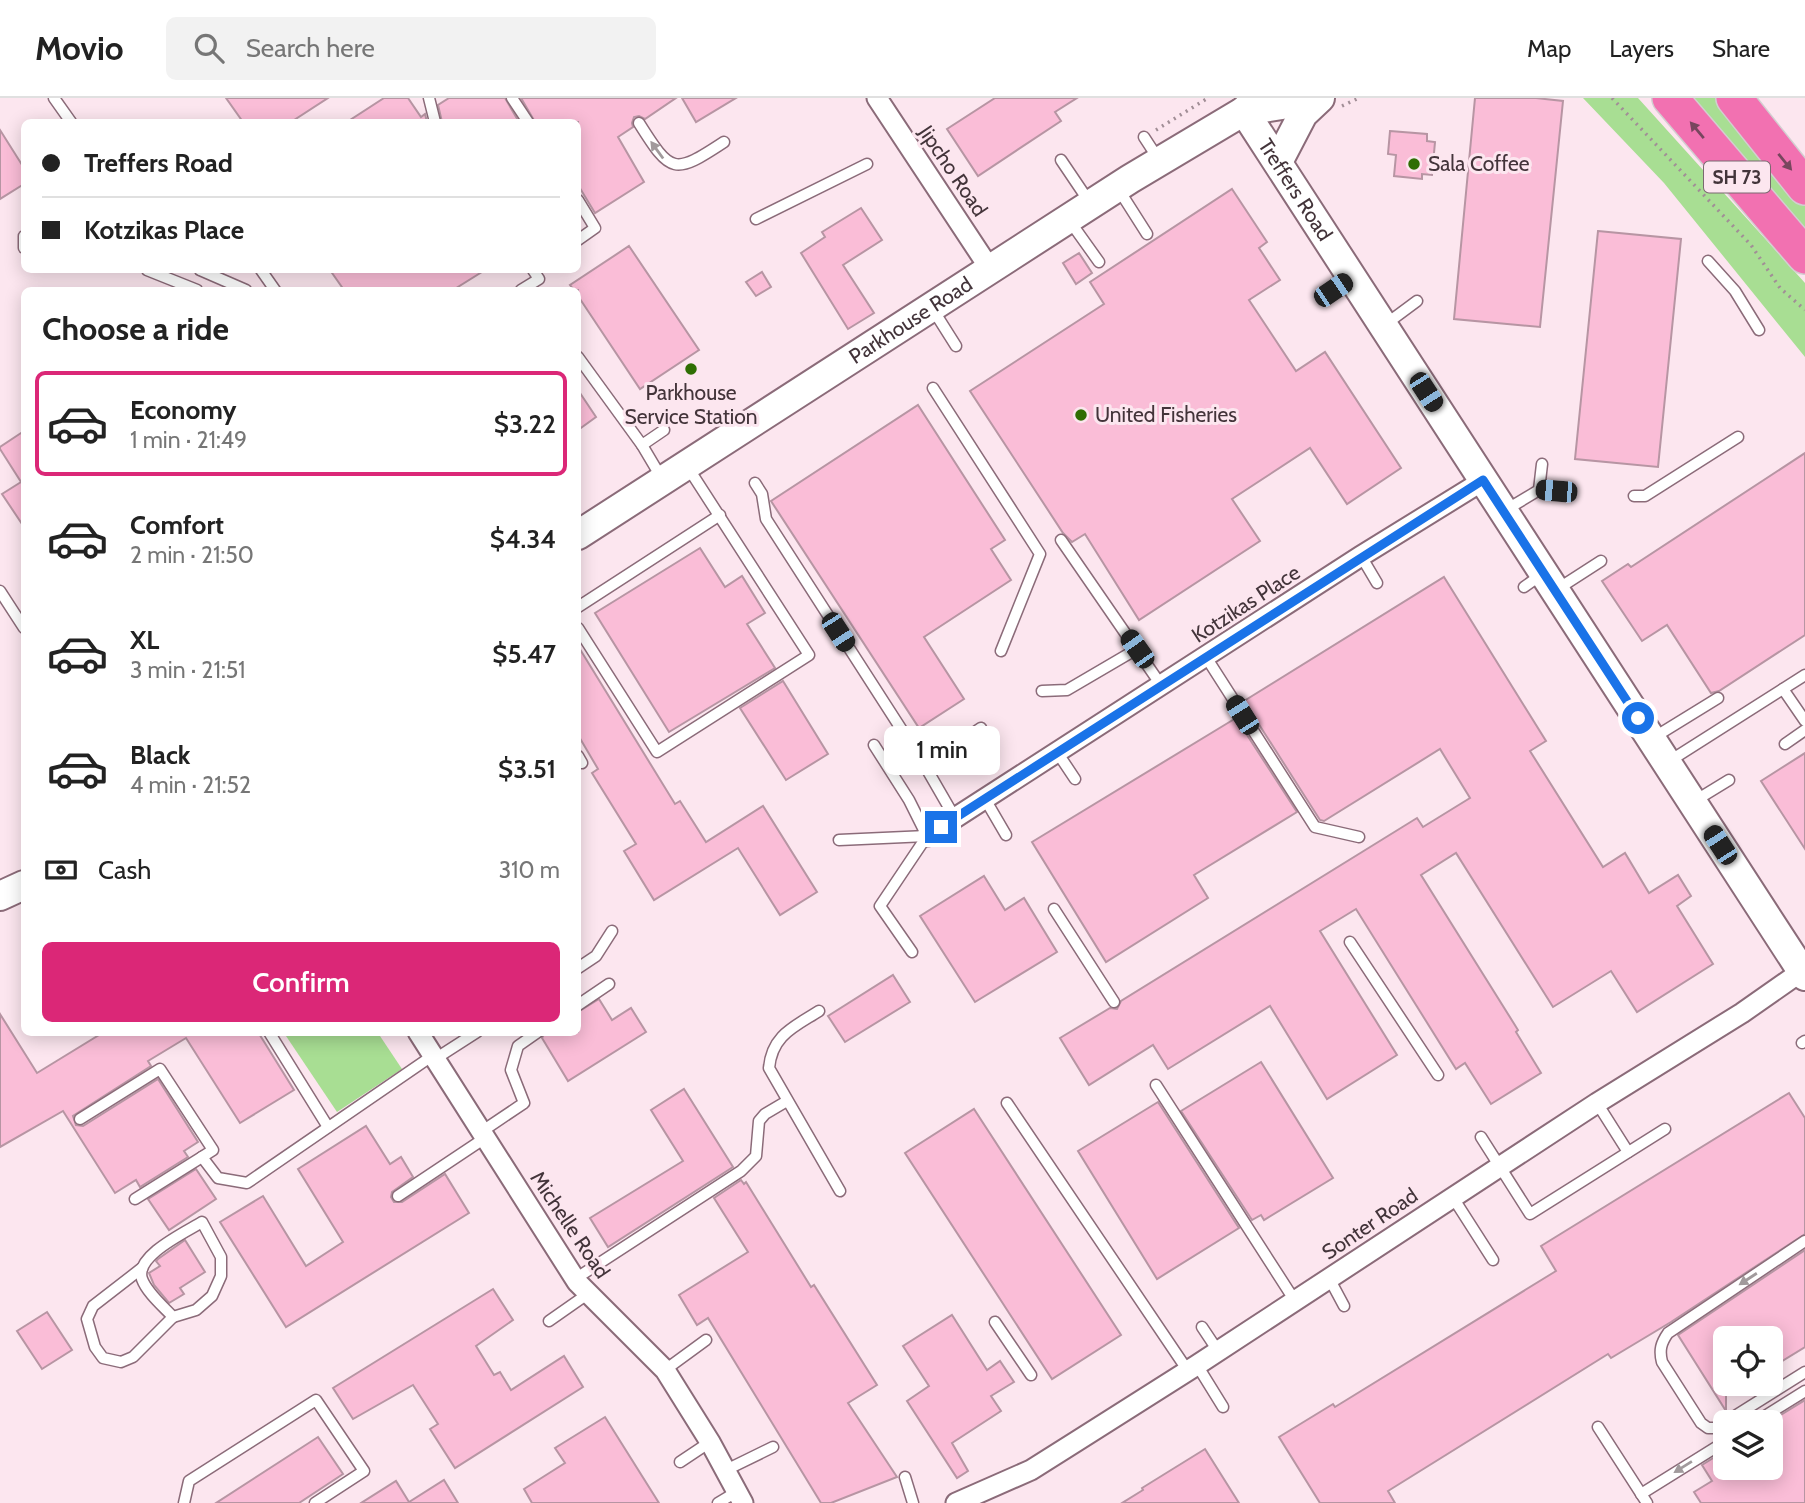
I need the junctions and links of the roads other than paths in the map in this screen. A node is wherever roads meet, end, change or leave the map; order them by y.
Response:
1 (54, 98) edge
2 (429, 98) edge
3 (512, 98) edge
4 (877, 98) edge
5 (1298, 98) edge
6 (1320, 98) edge
7 (1670, 98) edge
8 (1734, 98) edge
9 (1250, 104) edge
10 (69, 119) edge
11 (435, 119) edge
12 (526, 119) edge
13 (639, 123) dead end
14 (724, 142) dead end
15 (1061, 160) dead end
16 (1278, 162) junction
17 (867, 164) dead end
18 (1117, 187) junction
19 (1805, 187) edge
20 (581, 205) edge
21 (1079, 211) junction
22 (755, 219) dead end
23 (1147, 234) dead end
24 (581, 238) edge
25 (1805, 256) edge
26 (1708, 261) dead end
27 (1099, 262) dead end
28 (990, 269) junction
29 (154, 273) edge
30 (207, 273) edge
31 (535, 273) edge
32 (190, 287) edge
33 (239, 287) edge
34 (526, 287) edge
35 (1417, 301) dead end
36 (932, 307) junction
37 (1382, 326) junction
38 (1759, 330) dead end
39 (956, 346) dead end
40 (581, 361) edge
41 (933, 388) dead end
42 (664, 430) dead end
43 (1738, 437) dead end
44 (642, 445) junction
45 (1542, 464) dead end
46 (686, 465) junction
47 (663, 480) junction
48 (1483, 480) junction
49 (755, 483) dead end
50 (1539, 490) junction
51 (1556, 491) dead end
52 (1634, 496) dead end
53 (1504, 511) junction
54 (720, 515) junction
55 (581, 533) edge
56 (1061, 540) dead end
57 (1362, 556) junction
58 (1601, 561) dead end
59 (1377, 583) dead end
60 (1541, 584) junction
61 (0, 591) edge
62 (581, 605) edge
63 (21, 623) edge
64 (581, 633) edge
65 (1137, 649) junction
66 (1000, 651) dead end
67 (1206, 657) junction
68 (1805, 675) edge
69 (1161, 686) junction
70 (1783, 690) junction
71 (1042, 691) dead end
72 (1718, 698) dead end
73 (1805, 721) edge
74 (981, 728) dead end
75 (1805, 730) edge
76 (1651, 739) junction
77 (1785, 744) dead end
78 (874, 745) dead end
79 (1057, 752) junction
80 (1667, 762) junction
81 (925, 766) junction
82 (1074, 779) dead end
83 (1729, 780) dead end
84 (985, 799) junction
85 (1692, 802) junction
86 (955, 818) junction
87 (1006, 835) dead end
88 (927, 836) junction
89 (1359, 837) dead end
90 (839, 840) dead end
91 (21, 886) edge
92 (0, 896) edge
93 (1054, 909) dead end
94 (612, 931) dead end
95 (1349, 942) dead end
96 (912, 952) dead end
97 (581, 966) edge
98 (1804, 972) edge
99 (608, 984) dead end
100 (1114, 1002) dead end
101 (581, 1003) edge
102 (819, 1011) dead end
103 (271, 1036) edge
104 (420, 1036) edge
105 (470, 1036) edge
106 (532, 1036) edge
107 (434, 1058) junction
108 (1438, 1075) dead end
109 (1156, 1084) dead end
110 (787, 1101) junction
111 (1007, 1103) dead end
112 (1597, 1103) junction
113 (80, 1119) dead end
114 (328, 1127) junction
115 (1665, 1129) dead end
116 (483, 1135) junction
117 (1481, 1137) dead end
118 (1628, 1152) junction
119 (202, 1157) junction
120 (1499, 1166) junction
121 (840, 1191) dead end
122 (398, 1196) dead end
123 (1452, 1196) junction
124 (135, 1199) dead end
125 (1805, 1241) edge
126 (1493, 1260) dead end
127 (142, 1268) junction
128 (1329, 1278) junction
129 (582, 1286) junction
130 (1295, 1301) junction
131 (1344, 1306) dead end
132 (173, 1317) junction
133 (549, 1321) dead end
134 (995, 1322) dead end
135 (1202, 1327) dead end
136 (706, 1340) dead end
137 (1218, 1352) junction
138 (1192, 1368) junction
139 (665, 1370) junction
140 (1805, 1372) edge
141 (1031, 1375) dead end
142 (1805, 1391) edge
143 (1223, 1407) dead end
144 (1775, 1410) edge
145 (1598, 1427) dead end
146 (710, 1442) junction
147 (773, 1447) dead end
148 (1713, 1450) edge
149 (680, 1462) dead end
150 (726, 1470) junction
151 (905, 1477) dead end
152 (740, 1497) edge
153 (1644, 1498) edge
154 (184, 1503) edge
155 (315, 1503) edge
156 (718, 1503) edge
157 (913, 1503) edge
158 (956, 1503) edge

1 - 10 lane
2 - 11 lane
3 - 12 lane
4 - 28 street, Jipcho Road
5 - 9 street, Parkhouse Road
6 - 16 street
25 -> 7 highway, SH 73
8 -> 19 highway, SH 73
9 - 16 street, Treffers Road
9 - 18 street, Parkhouse Road
14 -> 13 lane
15 - 21 lane
16 - 37 street, Treffers Road
17 - 22 lane
18 - 21 street, Parkhouse Road
18 - 23 lane
20 - 24 lane
21 - 27 lane
21 - 28 street, Parkhouse Road
26 - 38 lane
28 - 36 street, Parkhouse Road
29 - 32 lane
30 - 33 lane
31 - 34 lane
35 - 37 lane
36 - 39 lane
36 - 46 street, Parkhouse Road
37 - 48 street, Treffers Road
40 - 44 lane
41 - 66 lane
42 - 44 lane
43 - 52 lane
44 - 47 lane
45 - 50 lane
46 - 47 street, Parkhouse Road
46 - 54 lane
47 - 55 street, Parkhouse Road
48 - 53 street, Treffers Road
48 - 57 street, Kotzikas Place
49 - 81 lane
50 - 51 lane
50 - 53 lane
53 - 60 street, Treffers Road
54 - 62 lane
54 - 64 lane
56 - 65 lane
57 - 59 lane
57 - 67 street, Kotzikas Place
58 - 60 lane
60 - 76 street, Treffers Road
61 - 63 lane
65 - 69 lane
65 - 71 lane
67 - 69 street, Kotzikas Place
67 - 89 lane
68 - 70 lane
69 - 79 street, Kotzikas Place
70 - 73 lane
70 - 80 lane
72 - 76 lane
74 - 81 lane
75 - 77 lane
76 - 80 street, Treffers Road
78 - 88 lane
79 - 82 lane
79 - 84 street, Kotzikas Place
80 - 85 street, Treffers Road
81 - 86 lane
83 - 85 lane
84 - 86 street, Kotzikas Place
84 - 87 lane
85 - 98 street, Treffers Road
86 - 88 street, Kotzikas Place
88 - 90 lane
88 - 96 lane
91 - 92 street
93 - 100 lane
94 - 97 lane
95 - 108 lane
98 - 112 street, Sonter Road
99 - 101 lane
102 - 110 lane
103 - 114 lane
104 - 107 street, Michelle Road
105 - 107 lane
106 - 116 lane
107 - 114 lane
107 - 116 street, Michelle Road
109 - 130 lane
110 - 121 lane
110 - 129 lane
111 - 138 lane
112 - 118 lane
112 - 120 street, Sonter Road
113 - 119 lane
114 - 119 lane
115 - 118 lane
116 - 122 lane
116 - 129 street, Michelle Road
117 - 120 lane
118 - 120 lane
119 - 124 lane
120 - 123 street, Sonter Road
123 - 126 lane
123 - 128 street, Sonter Road
125 -> 140 lane
127 - 132 lane
127 - 132 lane
127 - 132 lane
128 - 130 street, Sonter Road
128 - 131 lane
129 - 133 lane
129 - 139 street, Michelle Road
130 - 137 street, Sonter Road
134 - 141 lane
135 - 137 lane
136 - 139 lane
137 - 138 street, Sonter Road
138 - 143 lane
138 - 158 street, Sonter Road
139 - 146 street, Michelle Road
142 - 144 lane
145 - 153 lane
146 - 149 lane
146 - 150 street, Michelle Road
147 - 150 lane
148 -> 153 lane
150 - 152 street, Michelle Road
151 - 157 lane
152 - 156 lane
154 - 155 lane

